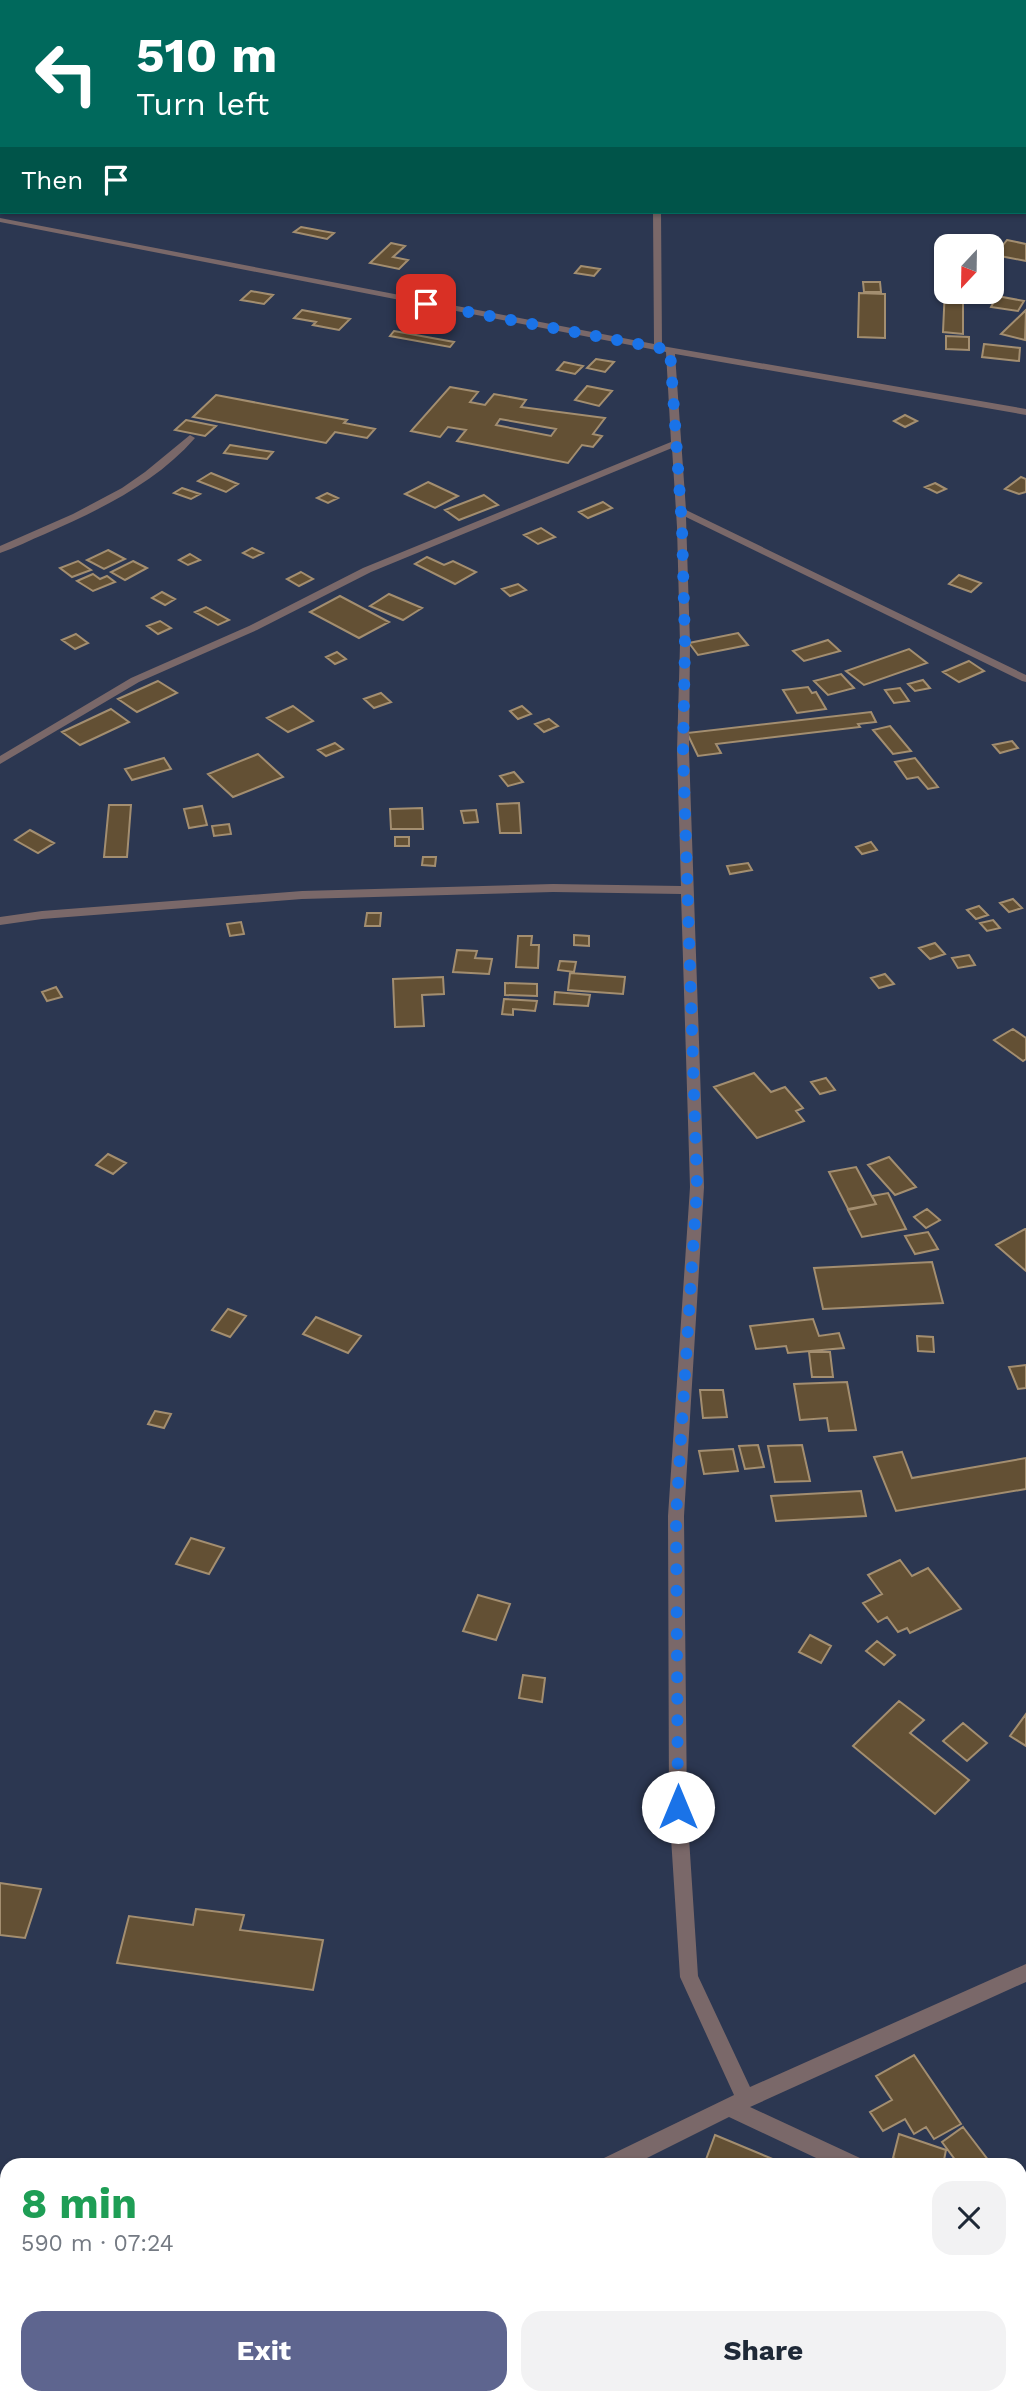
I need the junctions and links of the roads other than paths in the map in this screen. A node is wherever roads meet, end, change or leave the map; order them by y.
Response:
1 (657, 214) edge
2 (3, 222) edge
3 (664, 349) junction
4 (1026, 412) edge
5 (190, 438) dead end
6 (677, 443) junction
7 (681, 511) junction
8 (0, 550) edge
9 (1026, 679) edge
10 (0, 761) edge
11 (689, 890) junction
12 (0, 921) edge
13 (1026, 1973) edge
14 (738, 2103) junction
15 (625, 2158) edge
16 (840, 2158) edge

1 - 3 street
2 - 3 street
3 - 4 street
3 - 6 street
5 - 8 street
6 - 7 street
6 - 10 street
7 - 9 street
7 - 11 street
11 - 12 street
11 - 14 street
13 - 14 street
14 - 15 street
14 - 16 street

